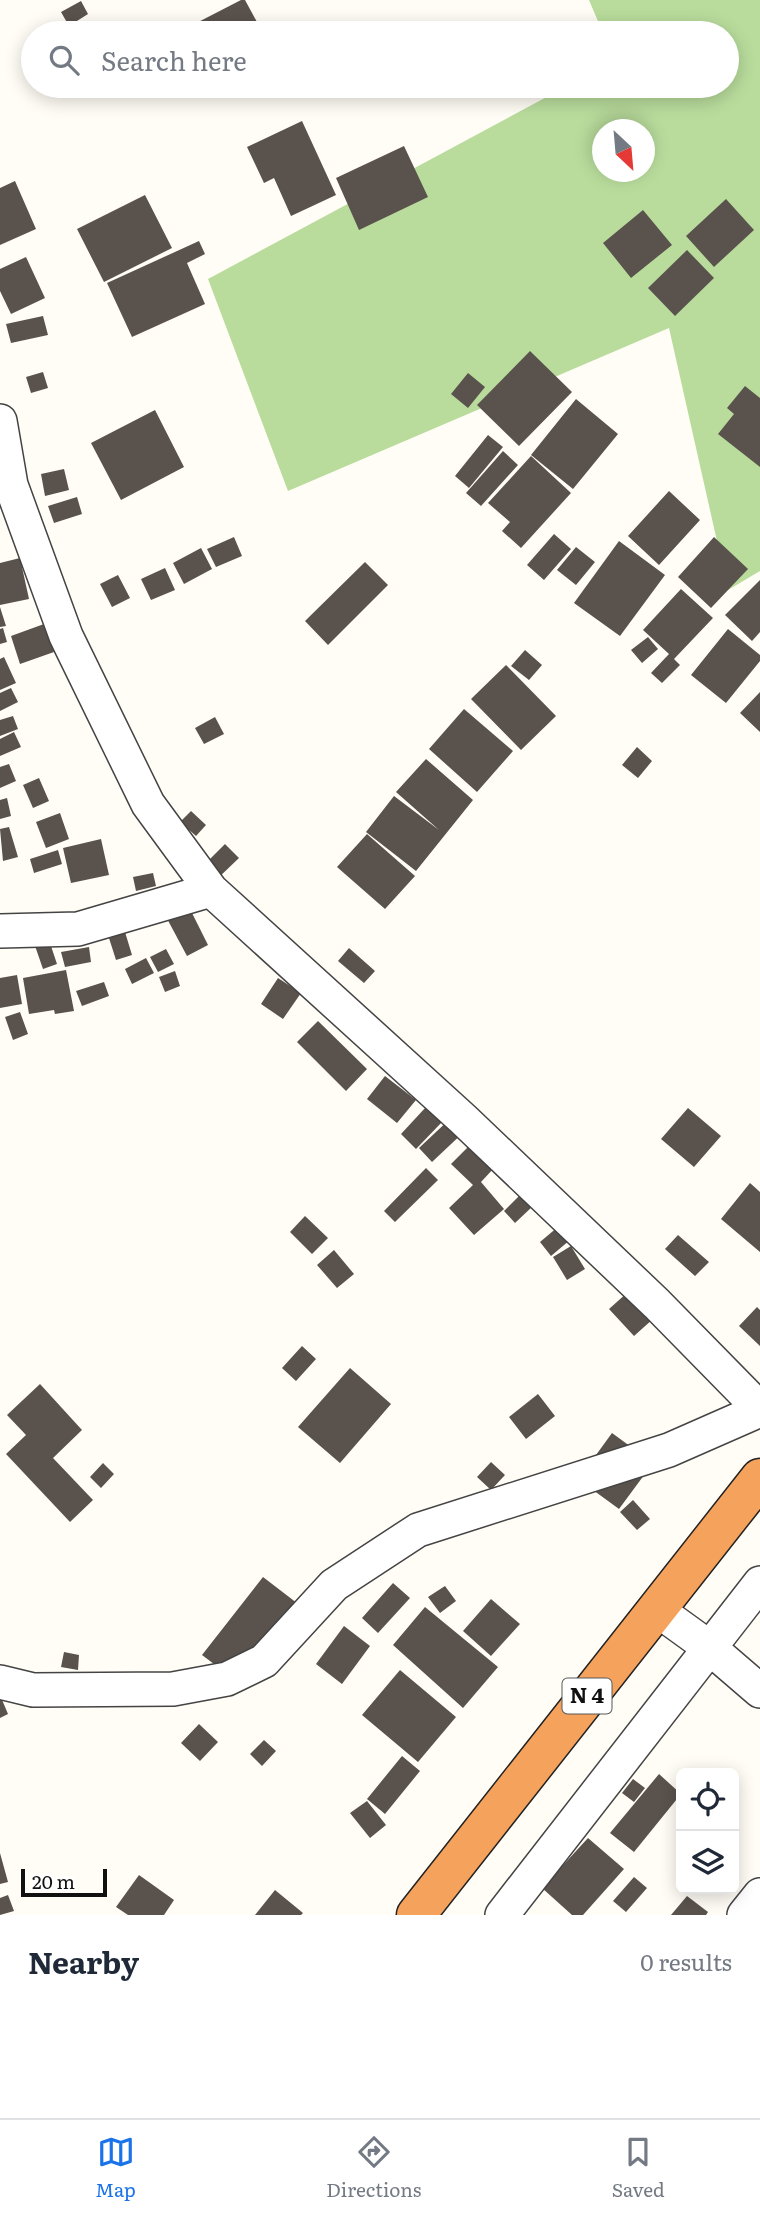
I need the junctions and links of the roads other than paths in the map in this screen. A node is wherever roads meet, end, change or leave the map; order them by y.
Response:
1 (0, 421) edge
2 (5, 486) edge
3 (211, 890) junction
4 (0, 931) edge
5 (760, 1409) edge
6 (760, 1478) edge
7 (760, 1583) edge
8 (656, 1609) junction
9 (710, 1648) junction
10 (0, 1682) edge
11 (760, 1691) edge
12 (760, 1895) edge
13 (416, 1915) edge
14 (502, 1915) edge
15 (744, 1915) edge

1 - 2 street
2 - 3 street
3 - 4 street
3 - 5 street
5 - 10 street
6 - 8 highway, N 4
7 - 9 street
8 - 9 street
8 - 13 highway, N 4
9 - 11 street
9 - 14 street
12 - 15 street

